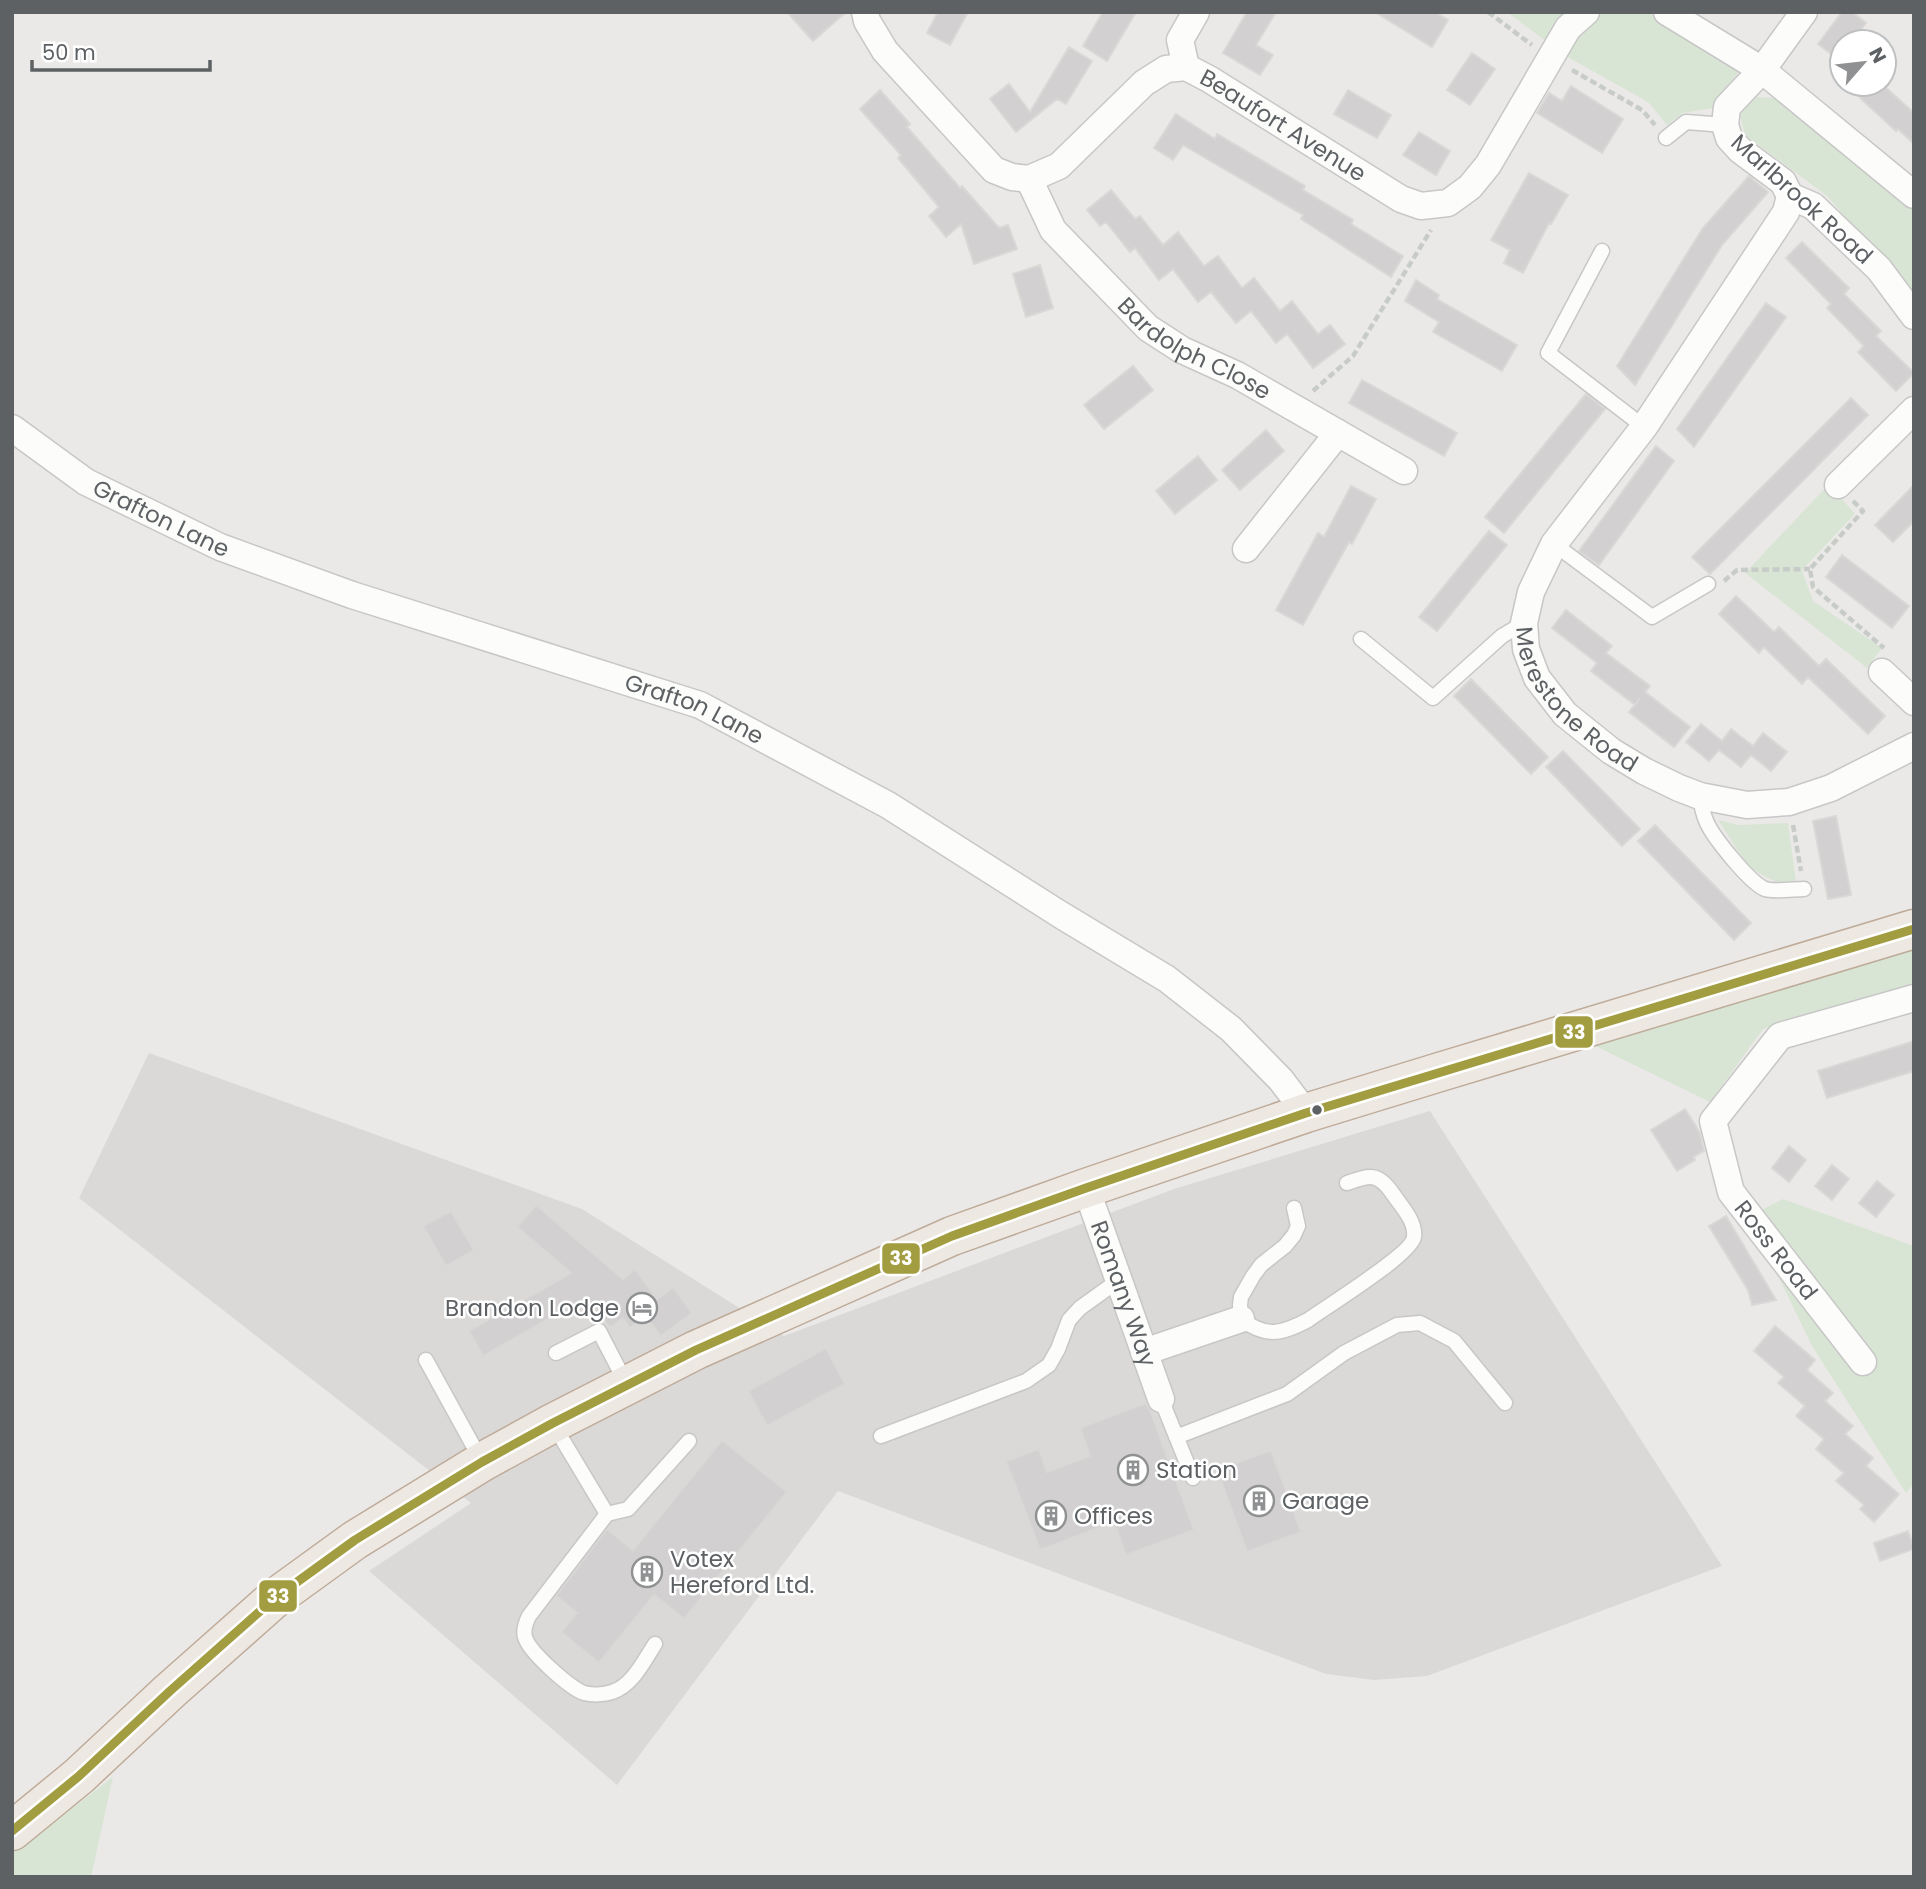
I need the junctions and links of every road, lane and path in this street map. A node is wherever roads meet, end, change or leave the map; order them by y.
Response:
1 (864, 12) edge
2 (1196, 12) edge
3 (1488, 12) edge
4 (1586, 12) edge
5 (1667, 12) edge
6 (1804, 12) edge
7 (1551, 59) junction
8 (1186, 67) junction
9 (1762, 71) junction
10 (1725, 125) junction
11 (1666, 138) joint
12 (1029, 179) junction
13 (1914, 195) edge
14 (1790, 196) junction
15 (1448, 203) junction
16 (1602, 251) dead end
17 (1914, 316) edge
18 (1294, 407) junction
19 (1914, 410) edge
20 (1644, 427) junction
21 (12, 428) edge
22 (1338, 433) junction
23 (1404, 471) dead end
24 (1838, 485) joint
25 (1554, 544) junction
26 (1246, 549) dead end
27 (1810, 569) junction
28 (1708, 584) joint
29 (1524, 623) junction
30 (1361, 639) dead end
31 (1882, 672) joint
32 (1914, 702) edge
33 (1914, 746) edge
34 (1700, 796) junction
35 (1788, 802) junction
36 (1804, 889) joint
37 (1914, 929) edge
38 (1914, 998) edge
39 (1306, 1114) junction
40 (1347, 1183) dead end
41 (1086, 1188) junction
42 (1294, 1208) dead end
43 (1119, 1280) junction
44 (1241, 1319) junction
45 (1144, 1352) junction
46 (556, 1353) dead end
47 (426, 1360) dead end
48 (1863, 1362) dead end
49 (626, 1385) junction
50 (1161, 1399) joint
51 (1505, 1403) dead end
52 (553, 1423) junction
53 (881, 1436) dead end
54 (1177, 1437) junction
55 (689, 1441) dead end
56 (482, 1462) junction
57 (1193, 1478) dead end
58 (607, 1514) junction
59 (655, 1644) dead end
60 (12, 1831) edge

1 - 12 street
2 - 8 street
3 - 7 path
4 - 7 street
5 - 9 street
6 - 9 street, Marlbrook Road
7 - 11 path
7 - 15 street
8 - 12 street, Beaufort Avenue
8 - 15 street, Beaufort Avenue
9 - 10 street, Marlbrook Road
9 - 13 street
10 - 11 lane
10 - 14 street, Marlbrook Road
12 - 18 street, Bardolph Close
14 - 17 street, Marlbrook Road
14 - 20 street, Merestone Road
15 - 18 path
16 - 20 lane
18 - 22 street, Bardolph Close
19 - 24 street
20 - 25 street, Merestone Road
21 - 39 street, Grafton Lane
22 - 23 street, Bardolph Close
22 - 26 street
24 - 27 path
25 - 28 lane
25 - 29 street, Merestone Road
27 - 28 path
27 - 31 path
29 - 30 lane
29 - 34 street, Merestone Road
31 - 32 street
33 - 35 street, Merestone Road
34 - 35 street, Merestone Road
34 - 36 lane
35 - 36 path
37 - 39 highway
38 - 48 street, Ross Road
39 - 41 highway
40 - 44 lane
41 - 43 street, Romany Way
41 - 49 highway
42 - 44 lane
43 - 45 street, Romany Way
43 - 53 lane
44 - 45 street
45 - 50 street, Romany Way
46 - 49 lane
47 - 56 lane
49 - 52 highway
50 - 54 lane
51 - 54 lane
52 - 56 highway
52 - 58 lane
54 - 57 lane
55 - 58 lane
56 - 60 highway
58 - 59 lane

